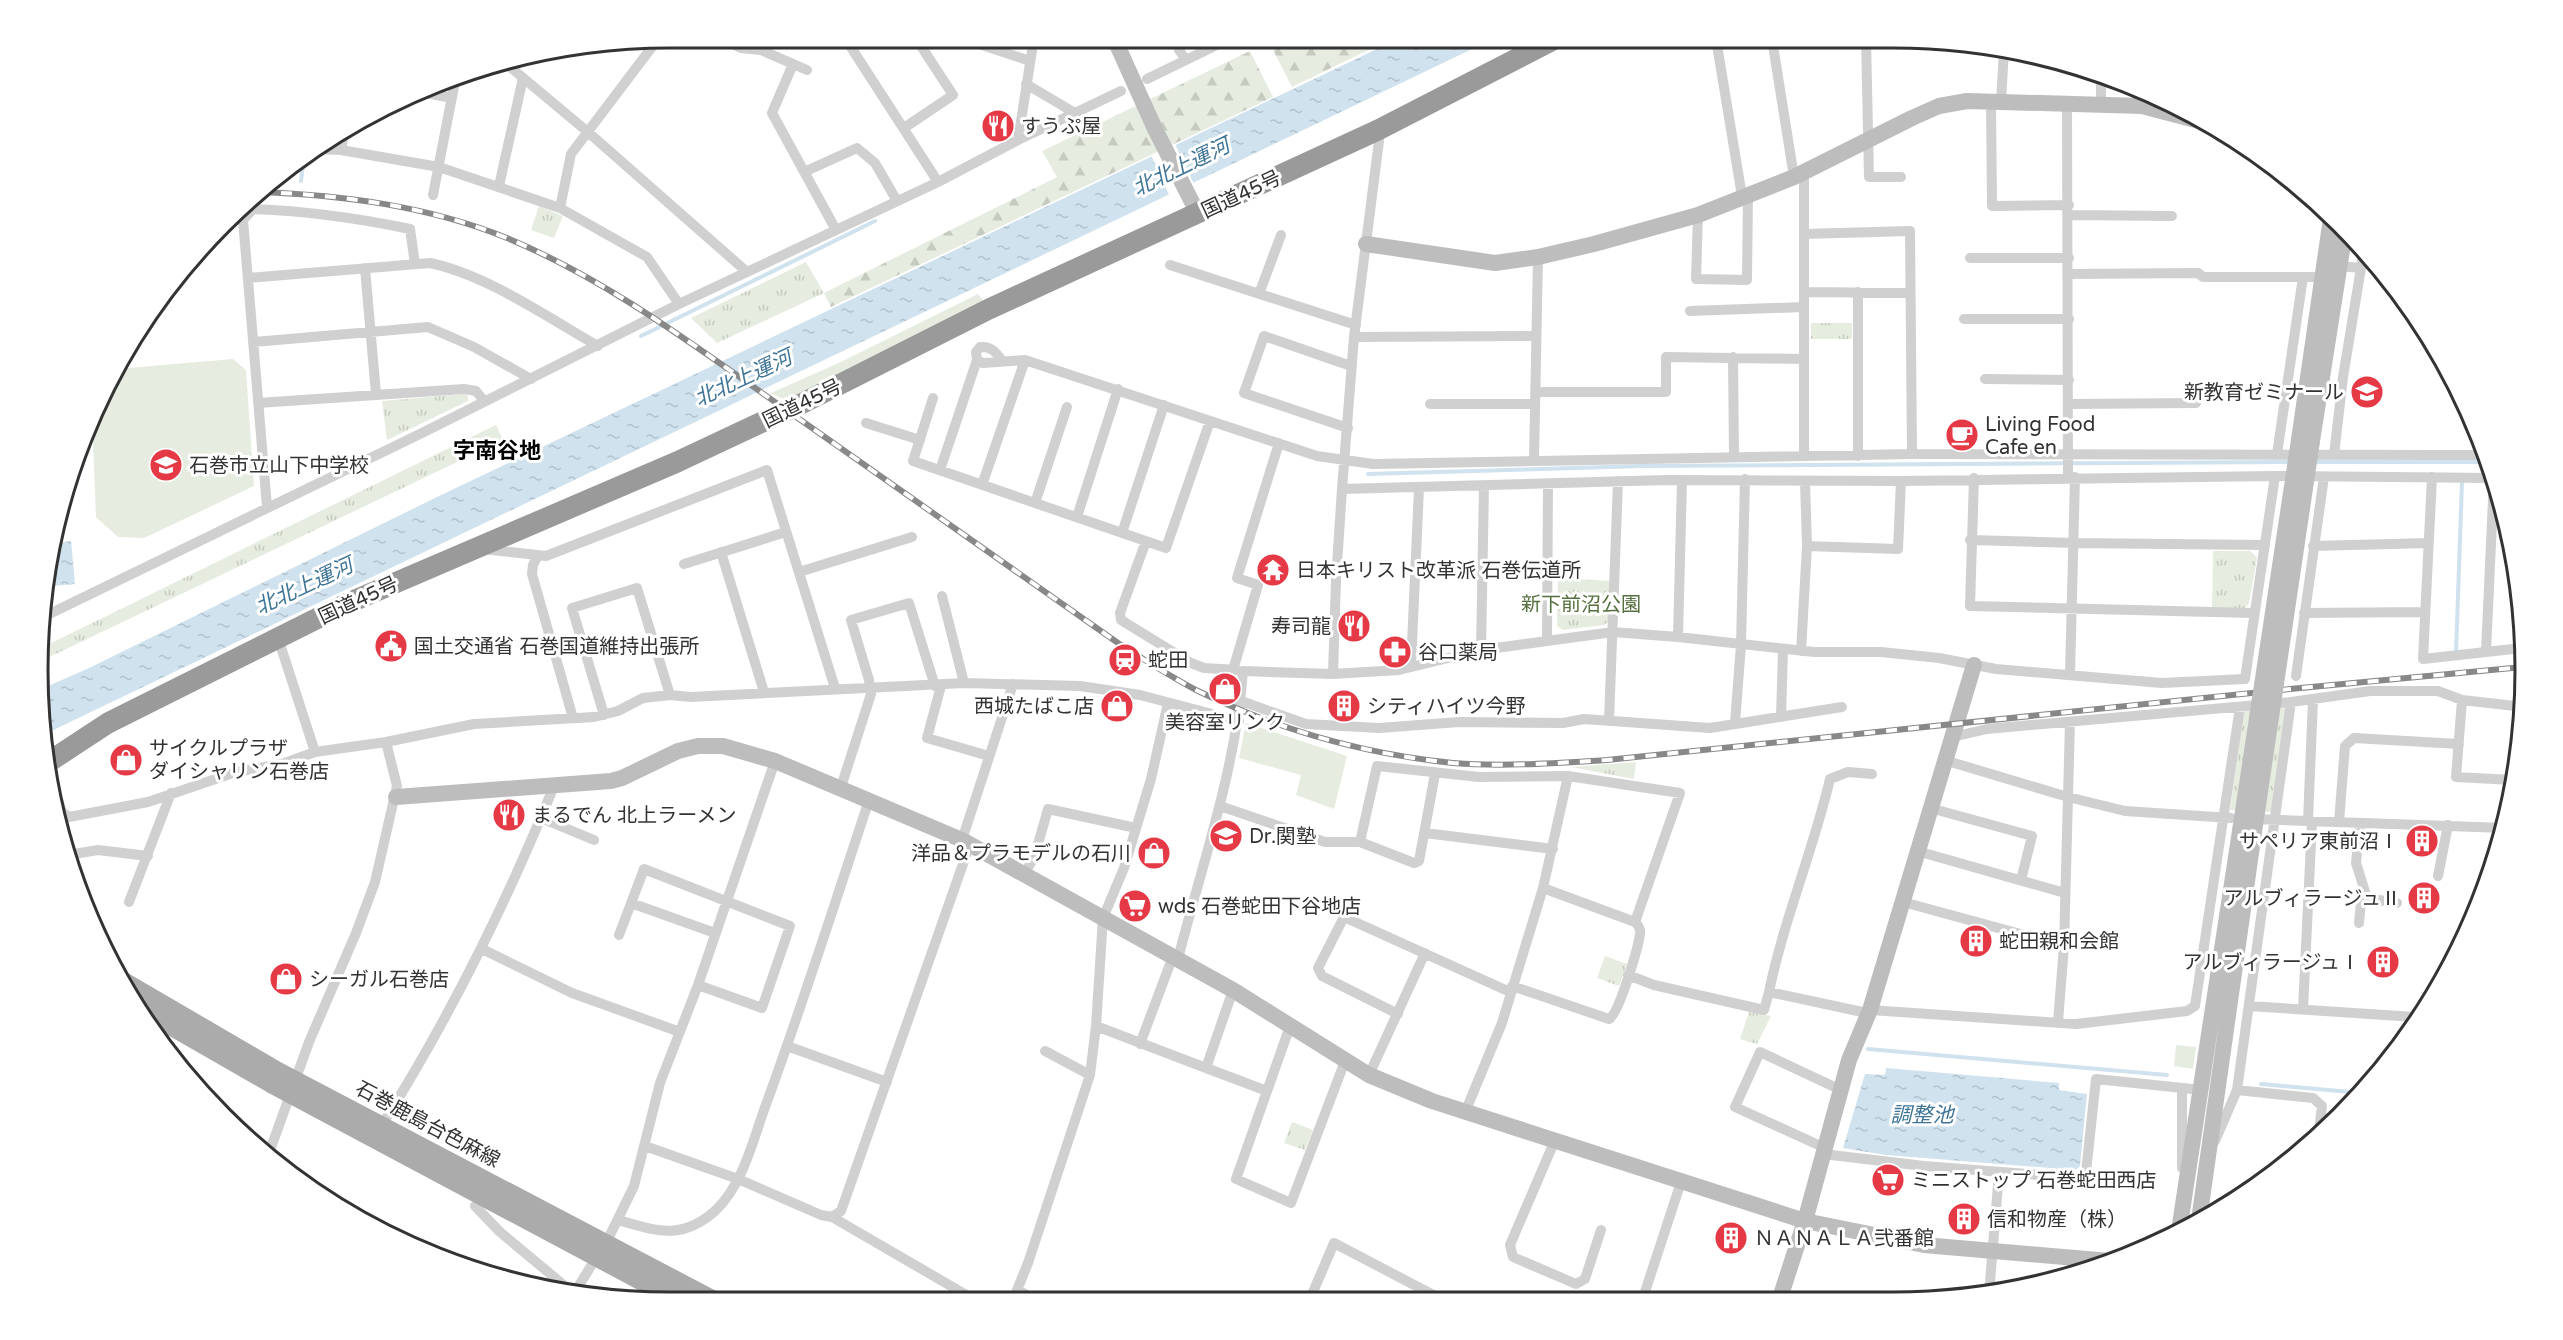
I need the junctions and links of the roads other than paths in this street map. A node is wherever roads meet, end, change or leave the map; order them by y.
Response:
1 (651, 48) edge
2 (741, 48) edge
3 (852, 48) edge
4 (922, 48) edge
5 (991, 48) edge
6 (1032, 48) edge
7 (1119, 48) edge
8 (1179, 48) edge
9 (1211, 48) edge
10 (1538, 48) edge
11 (1718, 48) edge
12 (1774, 48) edge
13 (1866, 48) edge
14 (2003, 58) edge
15 (1186, 60) junction
16 (1030, 61) junction
17 (793, 64) junction
18 (510, 69) edge
19 (807, 70) dead end
20 (522, 78) junction
21 (1147, 79) dead end
22 (1026, 84) junction
23 (2101, 84) edge
24 (454, 87) edge
25 (1121, 91) dead end
26 (434, 94) edge
27 (452, 98) junction
28 (1996, 102) junction
29 (2067, 103) junction
30 (2101, 103) junction
31 (2160, 108) edge
32 (1075, 113) junction
33 (904, 128) junction
34 (1378, 130) junction
35 (589, 133) junction
36 (1868, 138) junction
37 (1018, 140) junction
38 (342, 142) edge
39 (329, 150) edge
40 (340, 150) junction
41 (439, 166) junction
42 (804, 172) junction
43 (1799, 174) junction
44 (1901, 177) dead end
45 (938, 182) junction
46 (499, 186) junction
47 (433, 195) dead end
48 (1745, 195) junction
49 (897, 201) junction
50 (1194, 205) junction
51 (560, 208) junction
52 (2069, 210) junction
53 (1698, 215) junction
54 (2172, 216) dead end
55 (2330, 227) edge
56 (836, 230) junction
57 (1804, 234) junction
58 (1281, 235) dead end
59 (2343, 241) edge
60 (1366, 243) junction
61 (1538, 257) junction
62 (1970, 258) dead end
63 (2069, 258) junction
64 (2362, 261) edge
65 (415, 264) junction
66 (1170, 265) dead end
67 (2339, 266) junction
68 (365, 268) junction
69 (2361, 268) junction
70 (747, 272) junction
71 (2069, 274) junction
72 (2303, 277) junction
73 (2322, 277) junction
74 (248, 278) junction
75 (1804, 292) junction
76 (1858, 292) junction
77 (1910, 292) junction
78 (1259, 294) junction
79 (679, 304) junction
80 (1804, 307) junction
81 (1690, 311) dead end
82 (1964, 319) dead end
83 (2069, 319) junction
84 (1356, 325) junction
85 (370, 332) junction
86 (1536, 336) junction
87 (1354, 337) junction
88 (253, 342) junction
89 (598, 346) junction
90 (1733, 357) junction
91 (1804, 359) junction
92 (977, 360) junction
93 (1025, 360) junction
94 (1002, 361) junction
95 (1351, 366) junction
96 (531, 379) junction
97 (1984, 379) dead end
98 (2069, 380) junction
99 (1118, 389) junction
100 (1536, 392) junction
101 (376, 394) junction
102 (933, 398) dead end
103 (484, 400) junction
104 (258, 403) junction
105 (2196, 403) dead end
106 (1430, 404) dead end
107 (1535, 404) junction
108 (2069, 404) junction
109 (1164, 405) junction
110 (1067, 407) dead end
111 (1210, 421) junction
112 (866, 423) dead end
113 (1348, 428) junction
114 (920, 440) junction
115 (2305, 440) junction
116 (1279, 443) junction
117 (1911, 454) junction
118 (2277, 454) junction
119 (2334, 455) junction
120 (2476, 455) edge
121 (1804, 456) junction
122 (1858, 456) junction
123 (1734, 457) junction
124 (1344, 460) junction
125 (1534, 460) junction
126 (2069, 468) junction
127 (940, 471) junction
128 (2275, 476) junction
129 (2324, 477) junction
130 (2432, 477) junction
131 (1974, 478) junction
132 (2484, 478) edge
133 (1744, 479) junction
134 (1682, 480) junction
135 (1618, 481) junction
136 (1901, 481) junction
137 (1805, 482) junction
138 (1548, 484) junction
139 (982, 485) junction
140 (1484, 486) junction
141 (1419, 488) junction
142 (1342, 489) junction
143 (1035, 503) junction
144 (2493, 505) edge
145 (267, 507) junction
146 (1077, 517) junction
147 (786, 532) junction
148 (1122, 533) junction
149 (912, 537) dead end
150 (1970, 540) junction
151 (1146, 541) junction
152 (2074, 543) junction
153 (2428, 543) junction
154 (2264, 545) junction
155 (1807, 546) junction
156 (2313, 546) junction
157 (476, 548) junction
158 (721, 552) junction
159 (538, 555) junction
160 (684, 564) dead end
161 (799, 572) junction
162 (942, 596) dead end
163 (51, 611) edge
164 (2072, 611) junction
165 (2304, 612) junction
166 (2425, 612) junction
167 (2253, 613) junction
168 (1613, 632) junction
169 (1678, 637) junction
170 (278, 638) junction
171 (1547, 641) junction
172 (1741, 645) junction
173 (2514, 649) edge
174 (1481, 650) junction
175 (1783, 650) junction
176 (1801, 651) junction
177 (2486, 652) junction
178 (1974, 665) junction
179 (1411, 666) junction
180 (1238, 670) junction
181 (1334, 674) junction
182 (2070, 674) junction
183 (2296, 676) dead end
184 (964, 683) junction
185 (1013, 684) junction
186 (938, 686) junction
187 (871, 687) junction
188 (835, 688) junction
189 (764, 692) junction
190 (670, 695) junction
191 (2313, 699) junction
192 (2462, 700) junction
193 (1241, 701) junction
194 (1168, 702) junction
195 (2291, 702) junction
196 (2240, 706) junction
197 (2514, 706) edge
198 (1842, 707) dead end
199 (604, 715) junction
200 (1781, 717) junction
201 (573, 718) junction
202 (1239, 721) junction
203 (1609, 721) junction
204 (2070, 722) junction
205 (1735, 723) junction
206 (1952, 736) junction
207 (386, 742) junction
208 (2459, 744) junction
209 (315, 752) junction
210 (989, 756) junction
211 (54, 758) edge
212 (1944, 760) junction
213 (775, 761) junction
214 (1435, 774) junction
215 (1872, 774) dead end
216 (1568, 776) junction
217 (2505, 780) edge
218 (554, 786) junction
219 (841, 787) junction
220 (171, 794) junction
221 (396, 797) junction
222 (2068, 797) junction
223 (869, 801) junction
224 (1220, 806) junction
225 (1930, 808) junction
226 (65, 814) edge
227 (541, 818) junction
228 (2224, 818) junction
229 (2275, 820) junction
230 (2310, 822) junction
231 (2339, 822) junction
232 (2360, 824) junction
233 (2448, 825) junction
234 (2495, 827) edge
235 (1136, 828) junction
236 (2247, 832) junction
237 (1425, 833) junction
238 (594, 840) dead end
239 (966, 842) junction
240 (1360, 842) junction
241 (1553, 849) junction
242 (1917, 851) junction
243 (76, 854) edge
244 (148, 856) junction
245 (1023, 875) junction
246 (2438, 876) dead end
247 (2021, 880) junction
248 (1543, 888) junction
249 (2065, 893) junction
250 (2367, 898) junction
251 (726, 901) junction
252 (129, 902) dead end
253 (1903, 902) junction
254 (631, 903) junction
255 (2397, 903) dead end
256 (1103, 918) junction
257 (1635, 922) junction
258 (2359, 923) dead end
259 (715, 933) junction
260 (620, 935) dead end
261 (2064, 946) junction
262 (482, 950) junction
263 (1425, 953) junction
264 (1176, 958) junction
265 (1628, 975) junction
266 (698, 985) junction
267 (136, 989) edge
268 (1511, 989) junction
269 (1233, 990) junction
270 (1769, 992) junction
271 (2249, 1006) junction
272 (2304, 1009) junction
273 (1869, 1011) junction
274 (1398, 1014) junction
275 (152, 1015) edge
276 (2410, 1017) edge
277 (2058, 1022) junction
278 (1096, 1026) junction
279 (1290, 1026) junction
280 (680, 1032) junction
281 (1140, 1044) junction
282 (787, 1046) junction
283 (1045, 1051) dead end
284 (1345, 1061) junction
285 (1206, 1068) junction
286 (1369, 1074) junction
287 (1090, 1075) junction
288 (887, 1082) junction
289 (292, 1087) junction
290 (2182, 1088) junction
291 (1841, 1090) junction
292 (2202, 1090) junction
293 (2237, 1090) junction
294 (1267, 1091) junction
295 (1466, 1110) junction
296 (2320, 1122) edge
297 (382, 1125) junction
298 (1555, 1140) junction
299 (645, 1146) junction
300 (271, 1147) edge
301 (1824, 1151) junction
302 (2209, 1154) junction
303 (1998, 1173) junction
304 (738, 1179) junction
305 (1681, 1182) junction
306 (475, 1206) dead end
307 (2182, 1207) junction
308 (2200, 1211) edge
309 (832, 1217) junction
310 (618, 1220) junction
311 (1805, 1221) junction
312 (2180, 1222) edge
313 (1601, 1230) dead end
314 (606, 1243) junction
315 (1992, 1252) junction
316 (596, 1259) junction
317 (2091, 1260) edge
318 (562, 1282) edge
319 (1990, 1284) edge
320 (579, 1285) edge
321 (660, 1292) edge
322 (699, 1292) edge
323 (961, 1292) edge
324 (1017, 1292) edge
325 (1313, 1292) edge
326 (1428, 1292) edge
327 (1645, 1292) edge
328 (1782, 1292) edge

1 - 35 street
2 - 17 street
3 - 33 street
4 - 33 street
5 - 16 street
6 - 16 street
7 - 50 street
8 - 15 street
9 - 15 street
10 - 34 highway, 国道45号
11 - 48 street
12 - 43 street
13 - 36 street
14 - 28 street
15 - 21 street
16 - 22 street
17 - 19 street
17 - 42 street
18 - 20 street
20 - 35 street
20 - 46 street
22 - 32 street
22 - 37 street
23 - 30 street
24 - 27 street
25 - 32 street
26 - 27 street
27 - 41 street
28 - 29 street
28 - 36 street
28 - 52 street
29 - 30 street
29 - 52 street
30 - 31 street
32 - 37 street
33 - 45 street
34 - 50 highway, 国道45号
34 - 60 street
35 - 51 street
35 - 70 street
36 - 43 street
36 - 44 street
37 - 45 street
38 - 40 street
39 - 40 street
40 - 41 street
41 - 46 street
41 - 47 street
42 - 49 street
42 - 56 street
43 - 48 street
43 - 57 street
45 - 49 street
46 - 51 street
48 - 53 street
48 - 53 street
49 - 56 street
50 - 157 highway, 国道45号, bridge
51 - 79 street
52 - 54 street
52 - 63 street
53 - 61 street
55 - 73 street
56 - 70 street
57 - 75 street
57 - 77 street
58 - 78 street
59 - 67 street
60 - 61 street
60 - 84 street
61 - 86 street
62 - 63 street
63 - 71 street
64 - 69 street
65 - 68 street
65 - 74 street
65 - 89 street
66 - 78 street
67 - 69 street
67 - 115 street
68 - 74 street
68 - 85 street
69 - 119 street
70 - 79 street
71 - 72 street
71 - 83 street
72 - 73 street
72 - 118 street
73 - 115 street
74 - 88 street
75 - 76 street
75 - 80 street
76 - 77 street
76 - 122 street
77 - 117 street
78 - 84 street
79 - 89 street
80 - 81 street
80 - 91 street
82 - 83 street
83 - 98 street
84 - 87 street
85 - 88 street
85 - 96 street
85 - 101 street
86 - 87 street
86 - 100 street
87 - 95 street
88 - 104 street
89 - 96 street
90 - 91 street
90 - 100 street
90 - 123 street
91 - 121 street
92 - 94 street
92 - 94 street
92 - 127 street
93 - 94 street
93 - 99 street
93 - 139 street
95 - 113 street
95 - 113 street
96 - 103 street
97 - 98 street
98 - 108 street
99 - 109 street
99 - 146 street
100 - 107 street
101 - 103 street
101 - 104 street
102 - 114 street
103 - 145 street
104 - 145 street
105 - 108 street
106 - 107 street
107 - 125 street
108 - 126 street
109 - 111 street
109 - 148 street
110 - 143 street
111 - 116 street
111 - 151 street
112 - 114 street
113 - 124 street
114 - 127 street
115 - 236 street, bridge
116 - 124 street
116 - 180 street
117 - 122 street
117 - 126 street
118 - 119 street
118 - 126 street
119 - 120 street
121 - 122 street
121 - 123 street
123 - 125 street
124 - 125 street
124 - 142 street
126 - 128 street
126 - 131 street
126 - 152 street
127 - 139 street
128 - 129 street
128 - 154 street
129 - 130 street
129 - 156 street
130 - 132 street
130 - 153 street
131 - 136 street
131 - 150 street
133 - 134 street
133 - 137 street
133 - 172 street
134 - 135 street
134 - 169 street
135 - 138 street
135 - 168 street
136 - 137 street
136 - 155 street
137 - 155 street
138 - 140 street
138 - 171 street
139 - 143 street
140 - 141 street
140 - 174 street
141 - 142 street
141 - 179 street
142 - 181 street
143 - 146 street
144 - 177 street
145 - 163 street
146 - 148 street
147 - 158 street
147 - 159 street
147 - 161 street
148 - 151 street
149 - 161 street
150 - 152 street
150 - 164 street
151 - 180 street
152 - 154 street
152 - 164 street
153 - 156 street
153 - 166 street
154 - 167 street
155 - 176 street
156 - 165 street
157 - 159 street
157 - 170 highway, 国道45号
158 - 160 street
158 - 189 street
159 - 201 street
161 - 188 street
162 - 184 street
164 - 167 street
164 - 182 street
165 - 166 street
165 - 183 street
166 - 177 street
167 - 182 street
168 - 169 street
168 - 171 street
168 - 203 street
169 - 172 street
170 - 209 street
170 - 211 highway, 国道45号
171 - 174 street
172 - 175 street
172 - 205 street
173 - 177 street
174 - 179 street
175 - 176 street
175 - 200 street
176 - 178 street
178 - 182 street
178 - 206 street
179 - 181 street
180 - 181 street
180 - 193 street
184 - 185 street
184 - 186 street
185 - 194 street
185 - 210 street
186 - 187 street
186 - 187 street
186 - 210 street
187 - 188 street
187 - 219 street
188 - 189 street
189 - 190 street
190 - 199 street
190 - 199 street
191 - 192 street
191 - 195 street
191 - 230 street
192 - 197 street
192 - 208 street
193 - 202 street
193 - 203 street
194 - 202 street
194 - 235 street
195 - 196 street
195 - 229 street
196 - 204 street
196 - 228 street
198 - 200 street
199 - 201 street
200 - 205 street
201 - 207 street
202 - 224 street
203 - 205 street
204 - 206 street
204 - 222 street
206 - 212 street
207 - 209 street
207 - 221 street
208 - 217 street
208 - 231 street
209 - 220 street
210 - 239 street
212 - 222 street
212 - 225 street
213 - 218 street
213 - 219 street
213 - 251 street
214 - 216 street
214 - 237 street
214 - 240 street
215 - 270 street
216 - 241 street
216 - 257 street
218 - 221 street
218 - 227 street
219 - 223 street
220 - 226 street
220 - 244 street
221 - 289 street
222 - 228 street
222 - 249 street
223 - 239 street
223 - 282 street
224 - 240 street
224 - 264 street
225 - 242 street
225 - 247 street
227 - 238 street
227 - 262 street
228 - 229 street
228 - 277 street
229 - 230 street
229 - 271 street
230 - 231 street
230 - 272 street
231 - 232 street
232 - 233 street
232 - 250 street
233 - 234 street
233 - 246 street
235 - 245 street
235 - 256 street
236 - 292 street
236 - 302 street
237 - 240 street
237 - 241 street
239 - 245 street
239 - 288 street
241 - 248 street
242 - 247 street
242 - 253 street
243 - 244 street
244 - 252 street
245 - 256 street
247 - 249 street
248 - 257 street
248 - 268 street
249 - 261 street
250 - 255 street
250 - 258 street
251 - 254 street
251 - 259 street
251 - 266 street
253 - 261 street
253 - 273 street
254 - 259 street
254 - 260 street
256 - 264 street
256 - 278 street
257 - 265 street
259 - 266 street
261 - 277 street
262 - 280 street
262 - 297 street
263 - 268 street
263 - 274 street
263 - 274 street
264 - 269 street
264 - 281 street
265 - 268 street
265 - 270 street
266 - 280 street
267 - 289 main road, 石巻鹿島台色麻線
268 - 295 street
269 - 279 street
269 - 285 street
270 - 273 street
271 - 272 street
271 - 293 street
272 - 276 street
273 - 277 street
273 - 291 street
274 - 286 street
275 - 289 main road, 石巻鹿島台色麻線
278 - 281 street
278 - 287 street
279 - 284 street
279 - 294 street
280 - 299 street
281 - 285 street
282 - 288 street
282 - 304 street
283 - 287 street
284 - 286 street
284 - 294 street
285 - 294 street
286 - 295 street
287 - 324 street
288 - 309 street
289 - 297 main road, 石巻鹿島台色麻線
289 - 300 street
289 - 316 main road, 石巻鹿島台色麻線
290 - 292 street
290 - 303 street
290 - 307 street
291 - 301 street
291 - 301 street
292 - 307 street
293 - 296 street
293 - 302 street
295 - 298 street
297 - 314 main road, 石巻鹿島台色麻線
298 - 305 street
298 - 313 street
299 - 304 street
299 - 310 street
301 - 303 street
301 - 311 street
302 - 308 street
303 - 315 street
304 - 309 street
304 - 310 street
305 - 311 street
305 - 327 street
306 - 318 street
307 - 312 street
309 - 323 street
310 - 314 street
311 - 315 street
311 - 328 street
314 - 316 street
314 - 322 main road, 石巻鹿島台色麻線
315 - 317 street
315 - 319 street
316 - 320 street
316 - 321 main road, 石巻鹿島台色麻線
325 - 326 street

